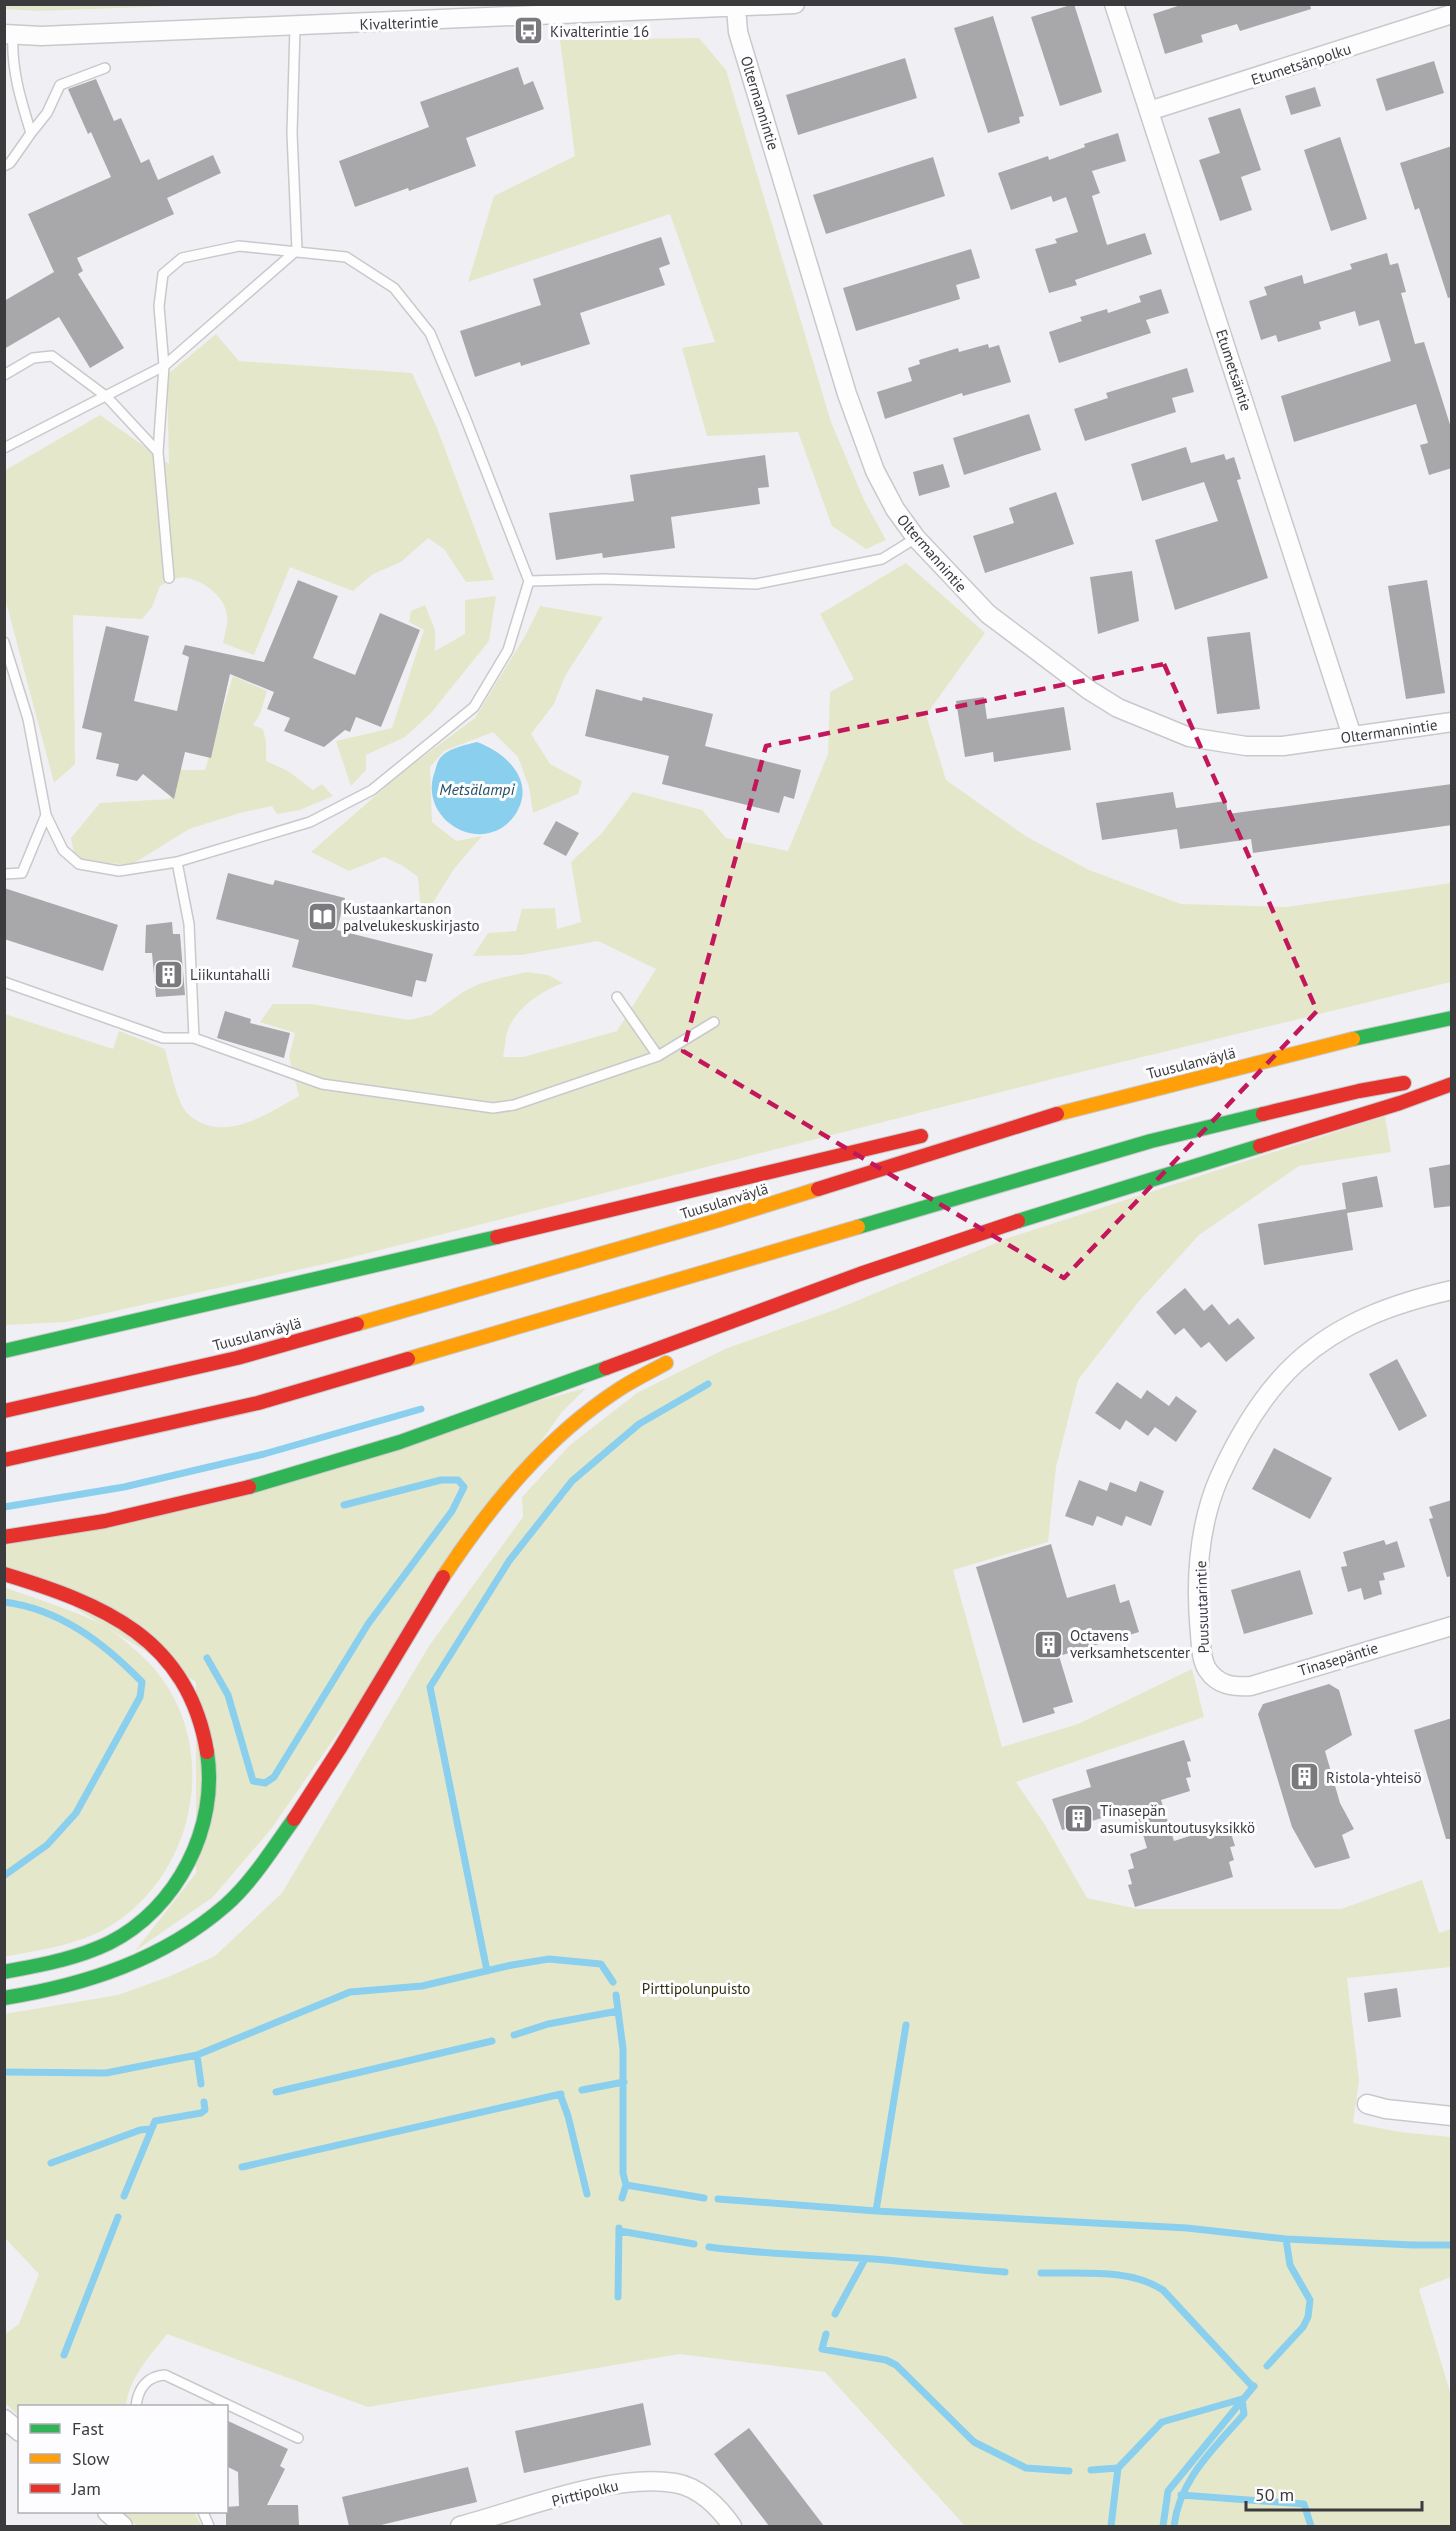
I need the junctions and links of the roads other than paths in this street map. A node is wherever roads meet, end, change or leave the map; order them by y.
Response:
1 (795, 4) edge
2 (1114, 4) edge
3 (736, 8) junction
4 (1452, 14) edge
5 (295, 27) junction
6 (9, 34) edge
7 (105, 68) dead end
8 (1149, 111) junction
9 (31, 133) junction
10 (4, 166) edge
11 (297, 250) junction
12 (164, 366) junction
13 (4, 375) edge
14 (107, 397) junction
15 (4, 448) edge
16 (158, 452) junction
17 (916, 538) junction
18 (170, 578) dead end
19 (529, 581) junction
20 (4, 642) edge
21 (1452, 722) edge
22 (1352, 736) junction
23 (46, 815) junction
24 (177, 862) junction
25 (4, 874) edge
26 (4, 982) edge
27 (617, 997) dead end
28 (1452, 1018) edge
29 (714, 1022) dead end
30 (194, 1038) junction
31 (658, 1056) junction
32 (1452, 1075) edge
33 (1452, 1084) edge
34 (1071, 1110) junction
35 (970, 1126) dead end
36 (936, 1132) dead end
37 (1452, 1290) edge
38 (784, 1301) junction
39 (57, 1341) junction
40 (4, 1342) edge
41 (4, 1351) edge
42 (4, 1411) edge
43 (4, 1460) edge
44 (4, 1537) edge
45 (4, 1574) edge
46 (1452, 1626) edge
47 (1223, 1684) joint
48 (4, 1971) edge
49 (4, 1998) edge
50 (1367, 2104) dead end
51 (1452, 2115) edge
52 (136, 2405) edge
53 (4, 2419) edge
54 (18, 2431) edge
55 (298, 2438) dead end
56 (109, 2513) edge
57 (123, 2526) edge
58 (460, 2526) edge
59 (732, 2526) edge

1 - 3 street, Kivalterintie
2 - 8 street, Etumetsäntie
3 - 5 street, Kivalterintie
3 - 17 street, Oltermannintie
4 - 8 street, Etumetsänpolku
5 - 6 street, Kivalterintie
5 - 11 lane
6 - 9 lane
7 - 9 lane
8 - 22 street, Etumetsäntie
9 - 10 lane
11 - 12 lane
11 - 12 lane
11 - 19 lane
12 - 14 lane
12 - 16 lane
13 - 14 lane
14 - 15 lane
14 - 16 lane
16 - 18 lane
17 - 19 lane
17 - 22 street, Oltermannintie
19 - 24 lane
20 - 23 lane
21 - 22 street, Oltermannintie
23 - 24 lane
23 - 25 lane
24 - 30 lane
26 - 30 lane
27 - 31 lane
28 - 34 highway, Tuusulanväylä
29 - 31 lane
30 - 31 lane
32 - 43 highway
33 - 38 highway
34 - 35 highway
34 - 42 highway, Tuusulanväylä
36 - 39 highway
37 - 47 street, Puusuutarintie
38 - 44 highway
38 - 49 highway
39 - 40 lane
39 - 41 highway
45 - 48 highway
46 - 47 street, Tinasepäntie
50 - 51 street
52 - 55 lane
53 - 54 street
56 - 57 street
58 - 59 street, Pirttipolku

